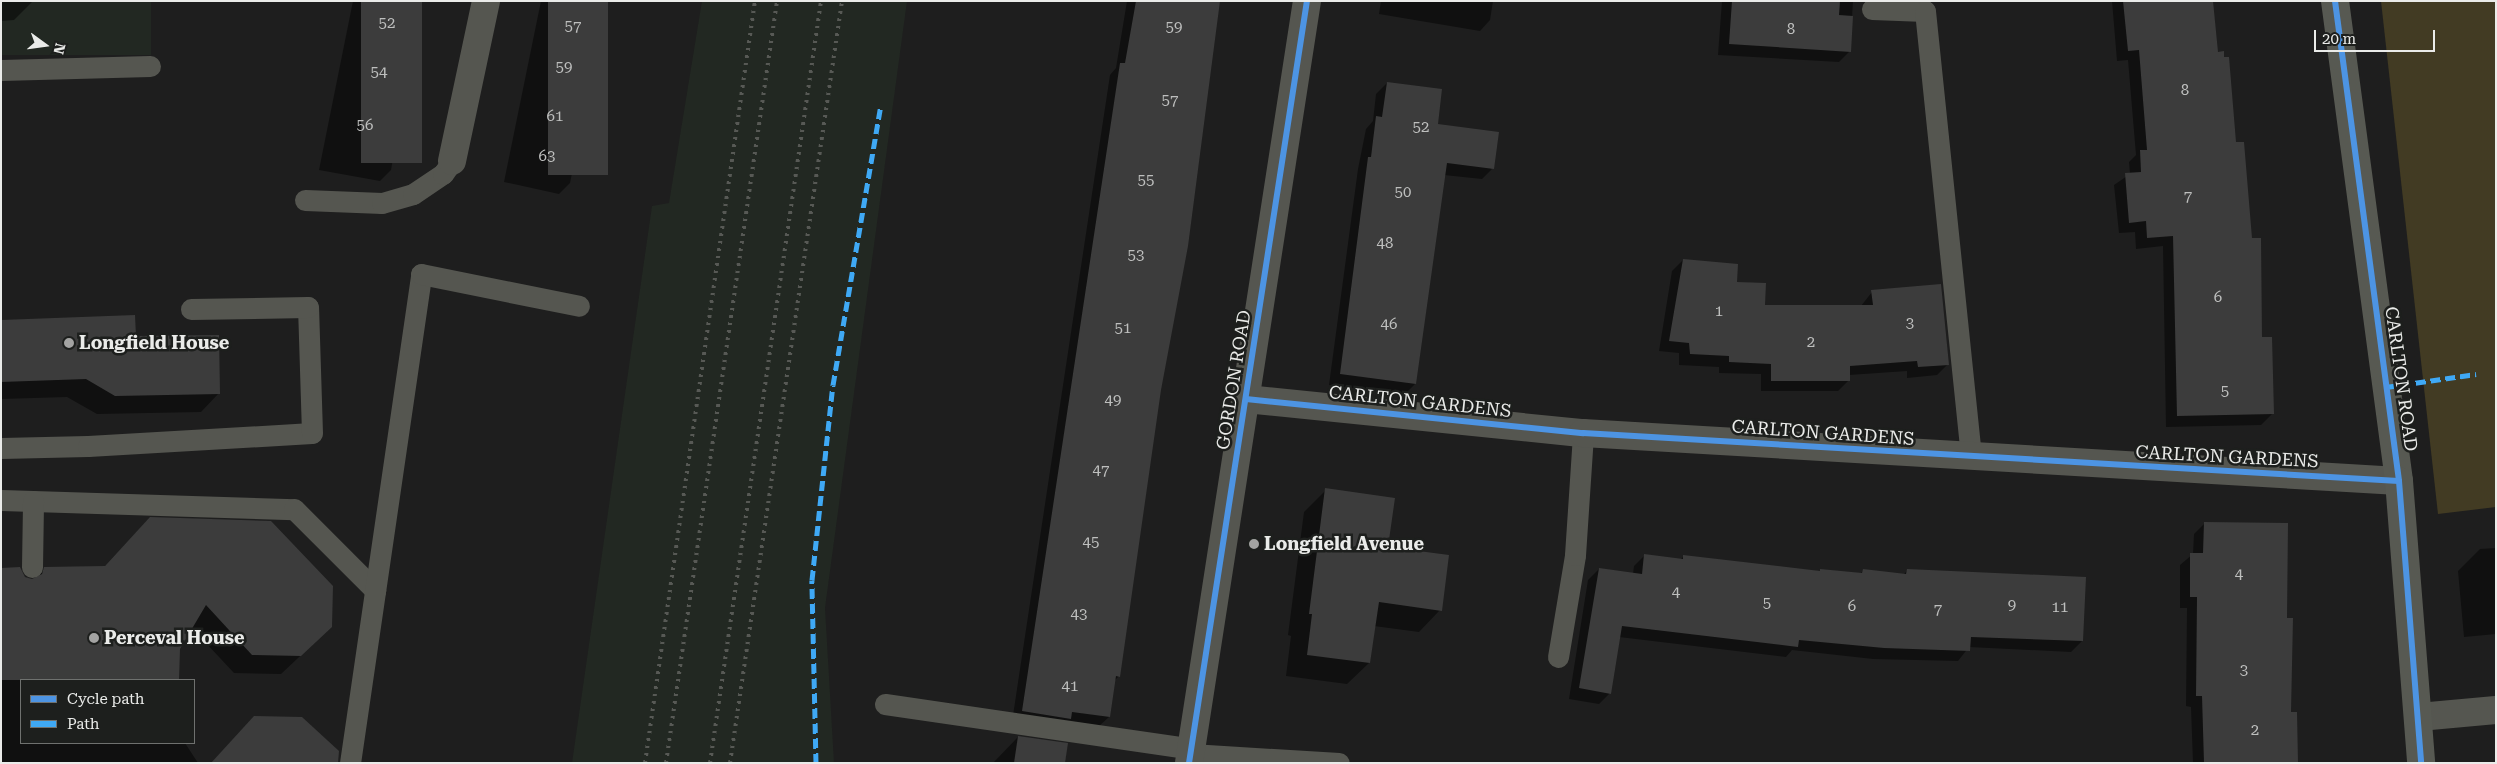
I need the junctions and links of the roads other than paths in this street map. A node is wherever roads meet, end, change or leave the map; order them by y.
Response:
1 (486, 1) edge
2 (1307, 1) edge
3 (2336, 1) edge
4 (1872, 9) dead end
5 (150, 66) dead end
6 (1, 70) edge
7 (452, 161) joint
8 (305, 200) dead end
9 (579, 306) dead end
10 (191, 309) dead end
11 (1246, 399) junction
12 (1584, 434) junction
13 (1, 448) edge
14 (1971, 458) junction
15 (2399, 481) junction
16 (1, 500) edge
17 (33, 501) junction
18 (32, 567) dead end
19 (375, 590) junction
20 (1558, 657) dead end
21 (885, 704) dead end
22 (2496, 710) edge
23 (2419, 717) junction
24 (1191, 755) edge
25 (350, 763) edge
26 (1339, 763) edge
27 (2421, 763) edge

1 - 7 street
2 - 11 street, GORDON ROAD
3 - 15 street, CARLTON ROAD
4 - 14 lane
5 - 6 lane
7 - 8 lane
9 - 19 lane
10 - 13 lane
11 - 12 street, CARLTON GARDENS
11 - 24 street, GORDON ROAD
12 - 14 street, CARLTON GARDENS
12 - 20 lane
14 - 15 street, CARLTON GARDENS
15 - 23 street, CARLTON ROAD
16 - 17 lane
17 - 18 lane
17 - 19 lane
19 - 25 lane
21 - 24 lane
22 - 23 street
23 - 27 street, CARLTON ROAD
24 - 26 lane

